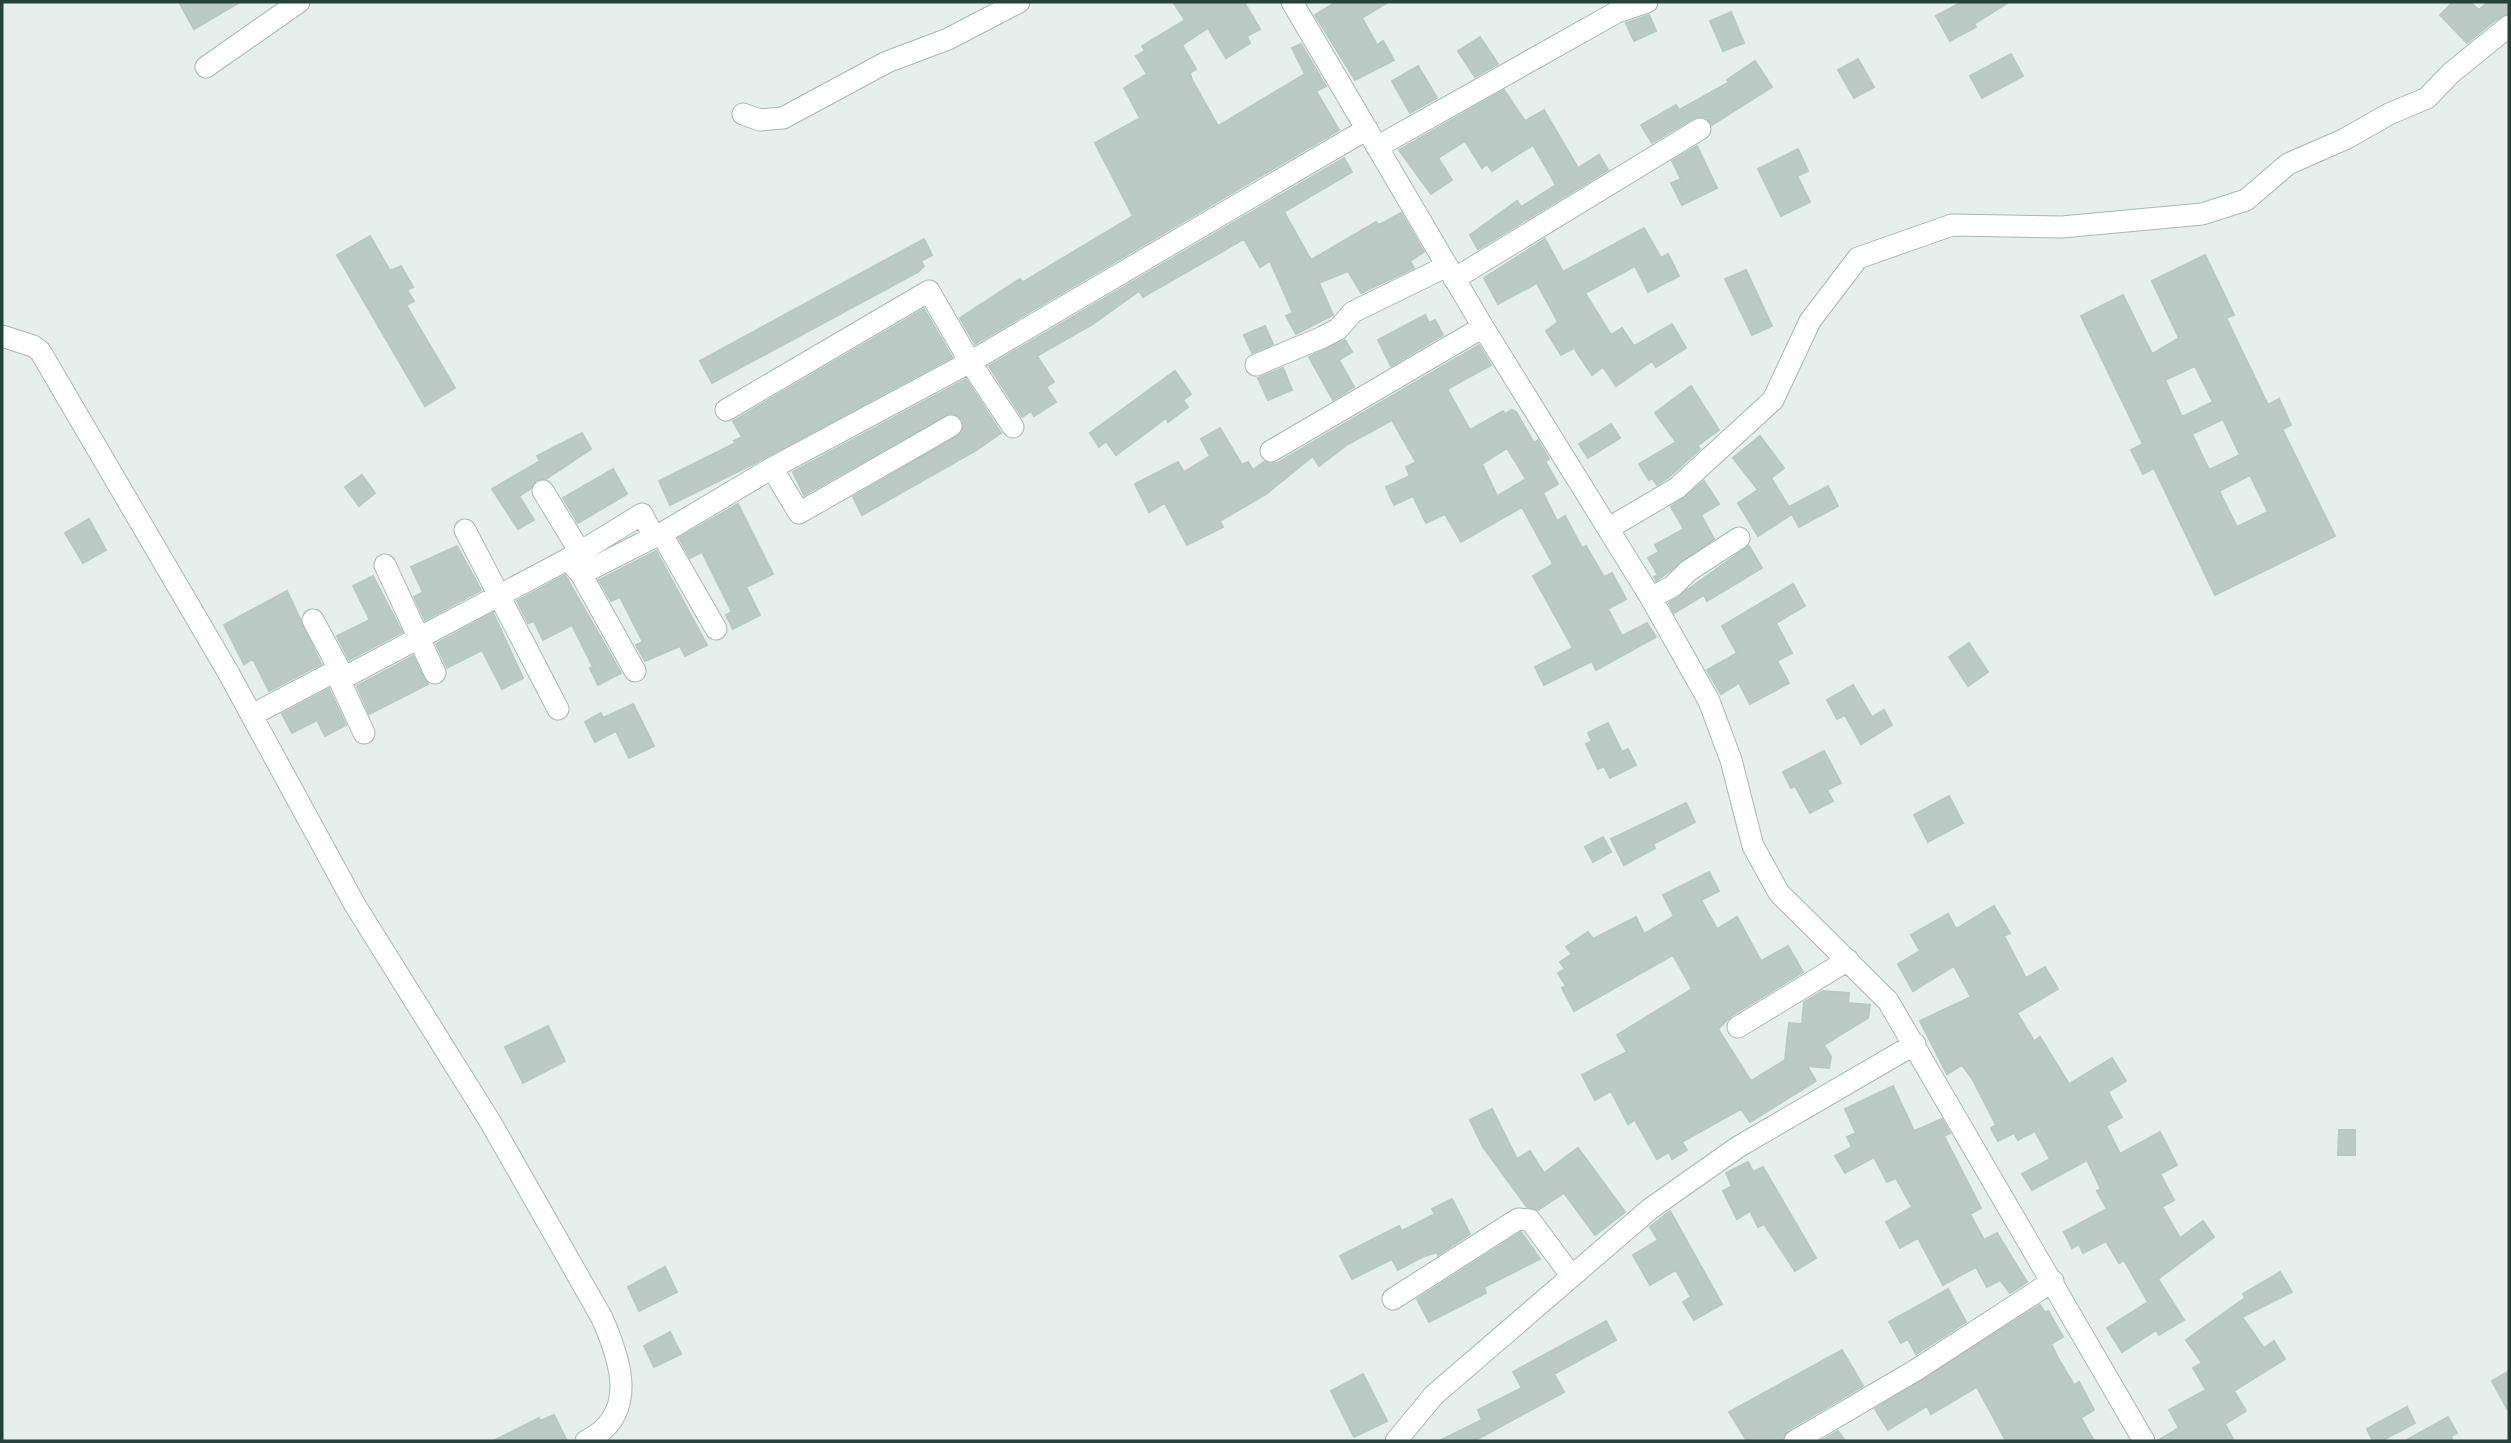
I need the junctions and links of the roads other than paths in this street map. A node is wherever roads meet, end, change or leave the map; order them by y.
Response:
1 (299, 2) edge
2 (1019, 2) edge
3 (1292, 2) edge
4 (1647, 2) edge
5 (2509, 26) edge
6 (206, 67) dead end
7 (743, 114) dead end
8 (1700, 129) dead end
9 (1372, 138) junction
10 (1451, 272) junction
11 (1483, 327) junction
12 (2, 337) edge
13 (970, 362) junction
14 (1256, 365) dead end
15 (726, 410) dead end
16 (951, 426) dead end
17 (1013, 426) dead end
18 (1271, 451) dead end
19 (772, 468) junction
20 (543, 491) dead end
21 (1609, 528) junction
22 (465, 530) dead end
23 (658, 535) junction
24 (1740, 538) dead end
25 (577, 561) junction
26 (385, 565) dead end
27 (499, 595) junction
28 (1651, 598) junction
29 (313, 620) dead end
30 (716, 629) dead end
31 (418, 638) junction
32 (635, 671) dead end
33 (435, 673) dead end
34 (340, 675) junction
35 (558, 709) dead end
36 (252, 715) junction
37 (364, 733) dead end
38 (1848, 960) junction
39 (1738, 1027) dead end
40 (1915, 1044) junction
41 (1570, 1274) junction
42 (2053, 1281) junction
43 (1393, 1299) dead end
44 (586, 1441) edge
45 (1396, 1441) edge
46 (1795, 1441) edge
47 (2144, 1441) edge

1 - 6 street
2 - 7 street
3 - 9 street
4 - 9 street
5 - 21 street
8 - 10 street
9 - 10 street
9 - 13 street
10 - 11 street
10 - 14 street
11 - 18 street
11 - 21 street
12 - 36 street
13 - 15 street
13 - 17 street
13 - 19 street
16 - 19 street
19 - 23 street
20 - 25 street
21 - 28 street
22 - 27 street
23 - 25 street
23 - 30 street
24 - 28 street
25 - 27 street
25 - 32 street
26 - 31 street
27 - 31 street
27 - 35 street
28 - 38 street
29 - 34 street
31 - 33 street
31 - 34 street
34 - 36 street
34 - 37 street
36 - 44 street
38 - 39 street
38 - 40 street
40 - 41 street
40 - 42 street
41 - 43 street
41 - 45 street
42 - 46 street
42 - 47 street

